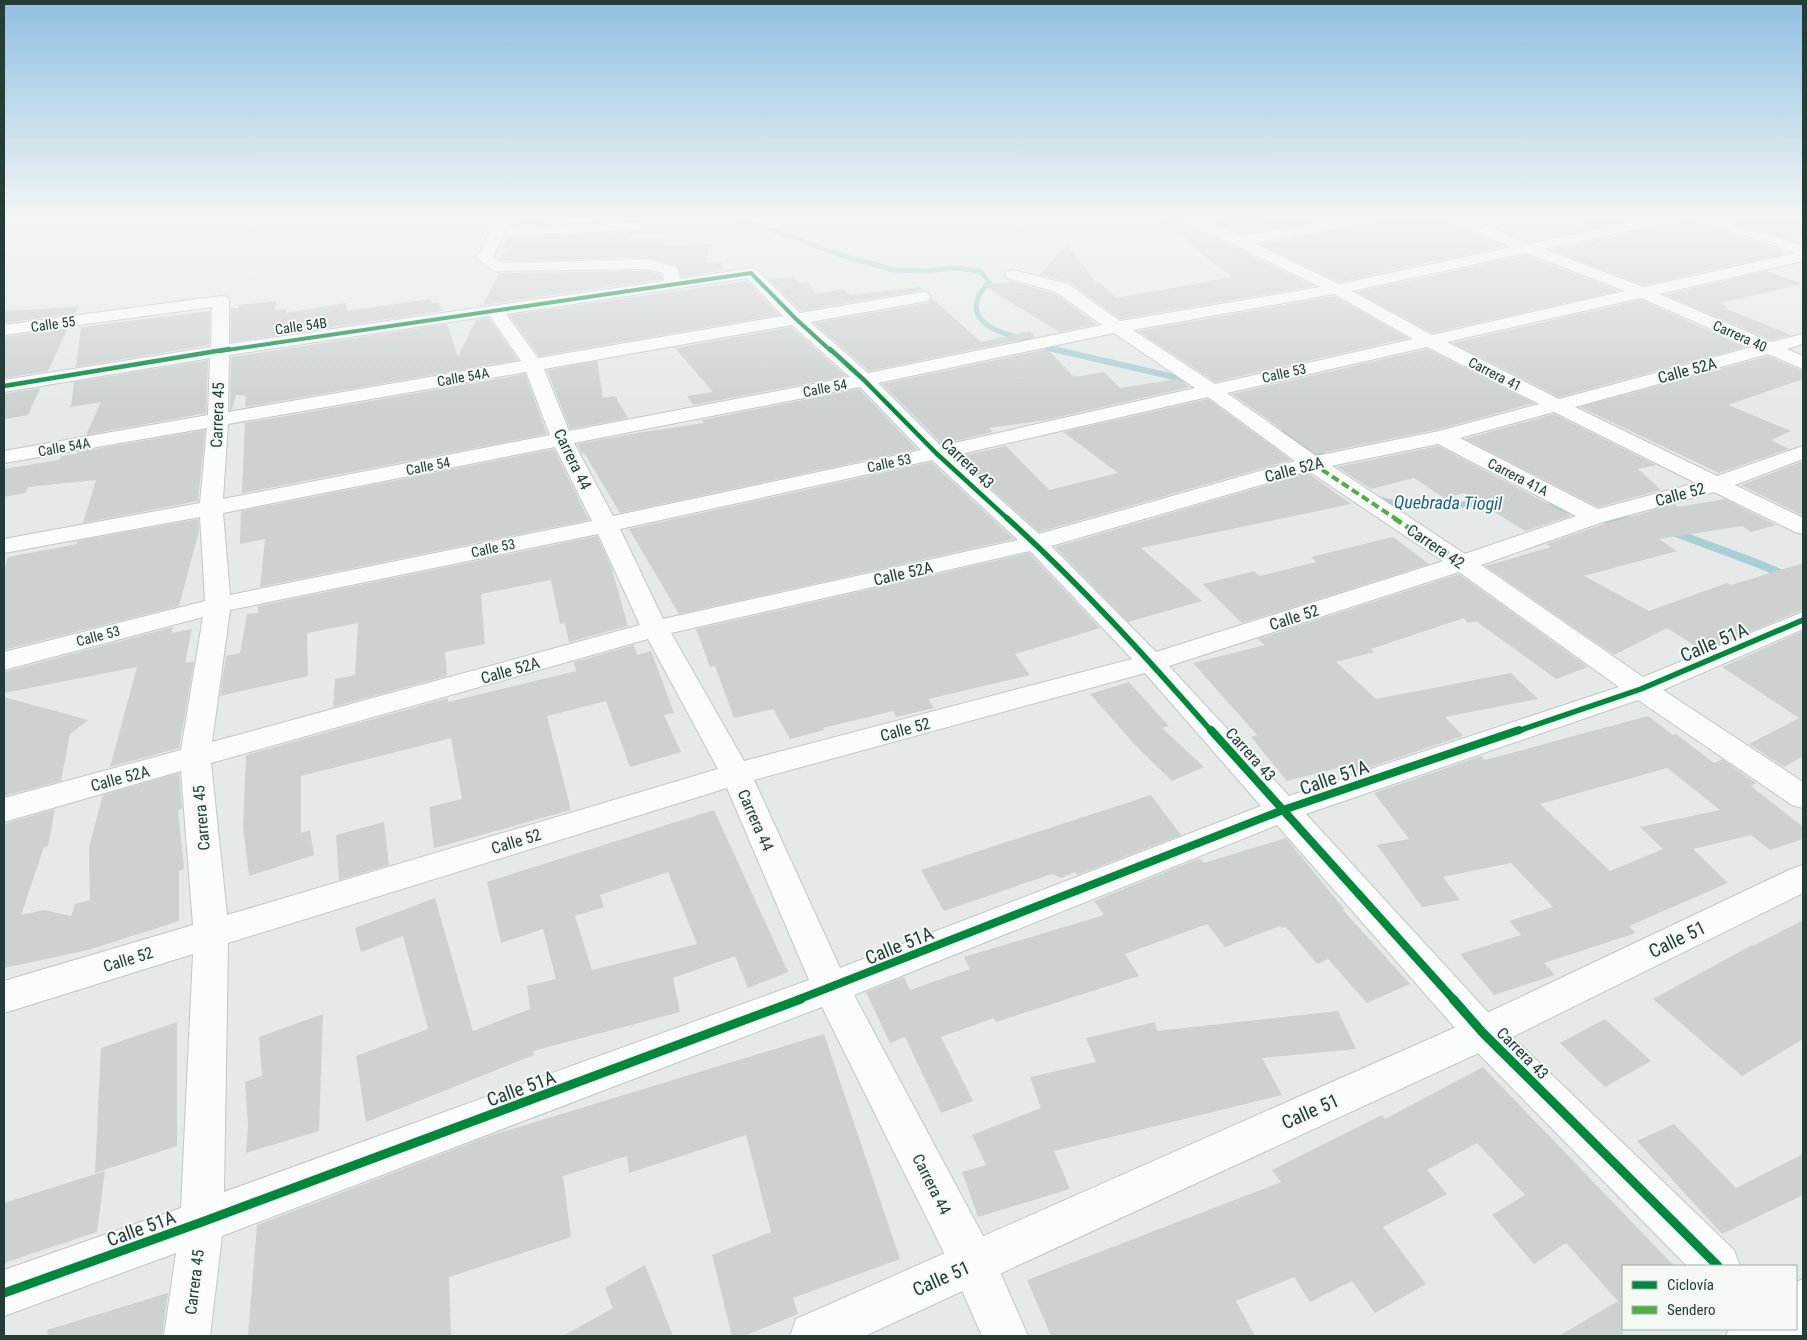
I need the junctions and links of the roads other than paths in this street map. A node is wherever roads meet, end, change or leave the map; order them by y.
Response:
1 (672, 280) edge
2 (704, 280) edge
3 (758, 280) edge
4 (1030, 280) edge
5 (1319, 280) edge
6 (1381, 280) edge
7 (1608, 280) edge
8 (1697, 280) edge
9 (672, 284) junction
10 (1338, 289) junction
11 (1641, 292) junction
12 (922, 297) dead end
13 (221, 301) joint
14 (495, 311) junction
15 (796, 319) junction
16 (1117, 328) junction
17 (4, 330) edge
18 (1428, 340) junction
19 (1803, 340) edge
20 (1768, 348) junction
21 (218, 351) junction
22 (1803, 363) edge
23 (533, 365) junction
24 (864, 380) junction
25 (4, 386) edge
26 (1211, 390) junction
27 (1557, 406) junction
28 (218, 420) junction
29 (1441, 436) junction
30 (562, 439) junction
31 (1803, 452) edge
32 (936, 453) junction
33 (4, 457) edge
34 (1312, 463) junction
35 (1717, 484) junction
36 (211, 508) junction
37 (1596, 517) junction
38 (606, 525) junction
39 (1803, 527) edge
40 (1035, 543) junction
41 (4, 546) edge
42 (1462, 563) junction
43 (218, 605) junction
44 (1803, 620) edge
45 (655, 629) junction
46 (4, 661) edge
47 (1151, 663) junction
48 (1641, 690) junction
49 (195, 757) junction
50 (736, 774) junction
51 (1803, 797) edge
52 (4, 810) edge
53 (1283, 810) junction
54 (1803, 878) edge
55 (211, 934) junction
56 (831, 988) junction
57 (4, 998) edge
58 (1483, 1033) junction
59 (202, 1222) junction
60 (973, 1264) junction
61 (1717, 1265) edge
62 (4, 1293) edge
63 (188, 1336) edge
64 (813, 1336) edge
65 (1005, 1336) edge

1 - 9 street
2 - 9 street, Calle 54B
3 - 15 street, Carrera 43
4 - 16 street, Carrera 42
5 - 10 street, Carrera 41
6 - 10 street, Calle 54
7 - 11 street, Carrera 40
8 - 11 street, Calle 53
9 - 14 street, Calle 54B
10 - 16 street, Calle 54
10 - 18 street, Carrera 41
11 - 18 street, Calle 53
11 - 20 street, Carrera 40
12 - 15 street, Calle 54A
13 - 17 street, Calle 55
13 - 21 street, Carrera 45
14 - 21 street, Calle 54B
14 - 23 street, Carrera 44
15 - 23 street, Calle 54A
15 - 24 street, Carrera 43
16 - 24 street, Calle 54
16 - 26 street, Carrera 42
18 - 26 street, Calle 53
18 - 27 street, Carrera 41
19 - 20 street, Calle 52A
20 - 22 street, Carrera 40
20 - 27 street, Calle 52A
21 - 25 street, Calle 54B
21 - 28 street, Carrera 45
23 - 28 street, Calle 54A
23 - 30 street, Carrera 44
24 - 30 street, Calle 54
24 - 32 street, Carrera 43
26 - 32 street, Calle 53
26 - 34 street, Carrera 42
27 - 29 street, Calle 52A
27 - 35 street, Carrera 41
28 - 33 street, Calle 54A
28 - 36 street, Carrera 45
29 - 34 street, Calle 52A
29 - 37 street, Carrera 41A
30 - 36 street, Calle 54
30 - 38 street, Carrera 44
31 - 35 street, Calle 52
32 - 38 street, Calle 53
32 - 40 street, Carrera 43
34 - 40 street, Calle 52A
34 - 42 street, Carrera 42
35 - 37 street, Calle 52
35 - 39 street, Carrera 41
36 - 41 street, Calle 54
36 - 43 street, Carrera 45
37 - 42 street, Calle 52
38 - 43 street, Calle 53
38 - 45 street, Carrera 44
40 - 45 street, Calle 52A
40 - 47 street, Carrera 43
42 - 47 street, Calle 52
42 - 48 street, Carrera 42
43 - 46 street, Calle 53
43 - 49 street, Carrera 45
44 - 48 street, Calle 51A
45 - 49 street, Calle 52A
45 - 50 street, Carrera 44
47 - 50 street, Calle 52
47 - 53 street, Carrera 43
48 - 51 street, Carrera 42
48 - 53 street, Calle 51A
49 - 52 street, Calle 52A
49 - 55 street, Carrera 45
50 - 55 street, Calle 52
50 - 56 street, Carrera 44
53 - 56 street, Calle 51A
53 - 58 street, Carrera 43
54 - 58 street, Calle 51
55 - 57 street, Calle 52
55 - 59 street, Carrera 45
56 - 59 street, Calle 51A
56 - 60 street, Carrera 44
58 - 60 street, Calle 51
58 - 61 street, Carrera 43
59 - 62 street, Calle 51A
59 - 63 street, Carrera 45
60 - 64 street, Calle 51
60 - 65 street, Carrera 44

